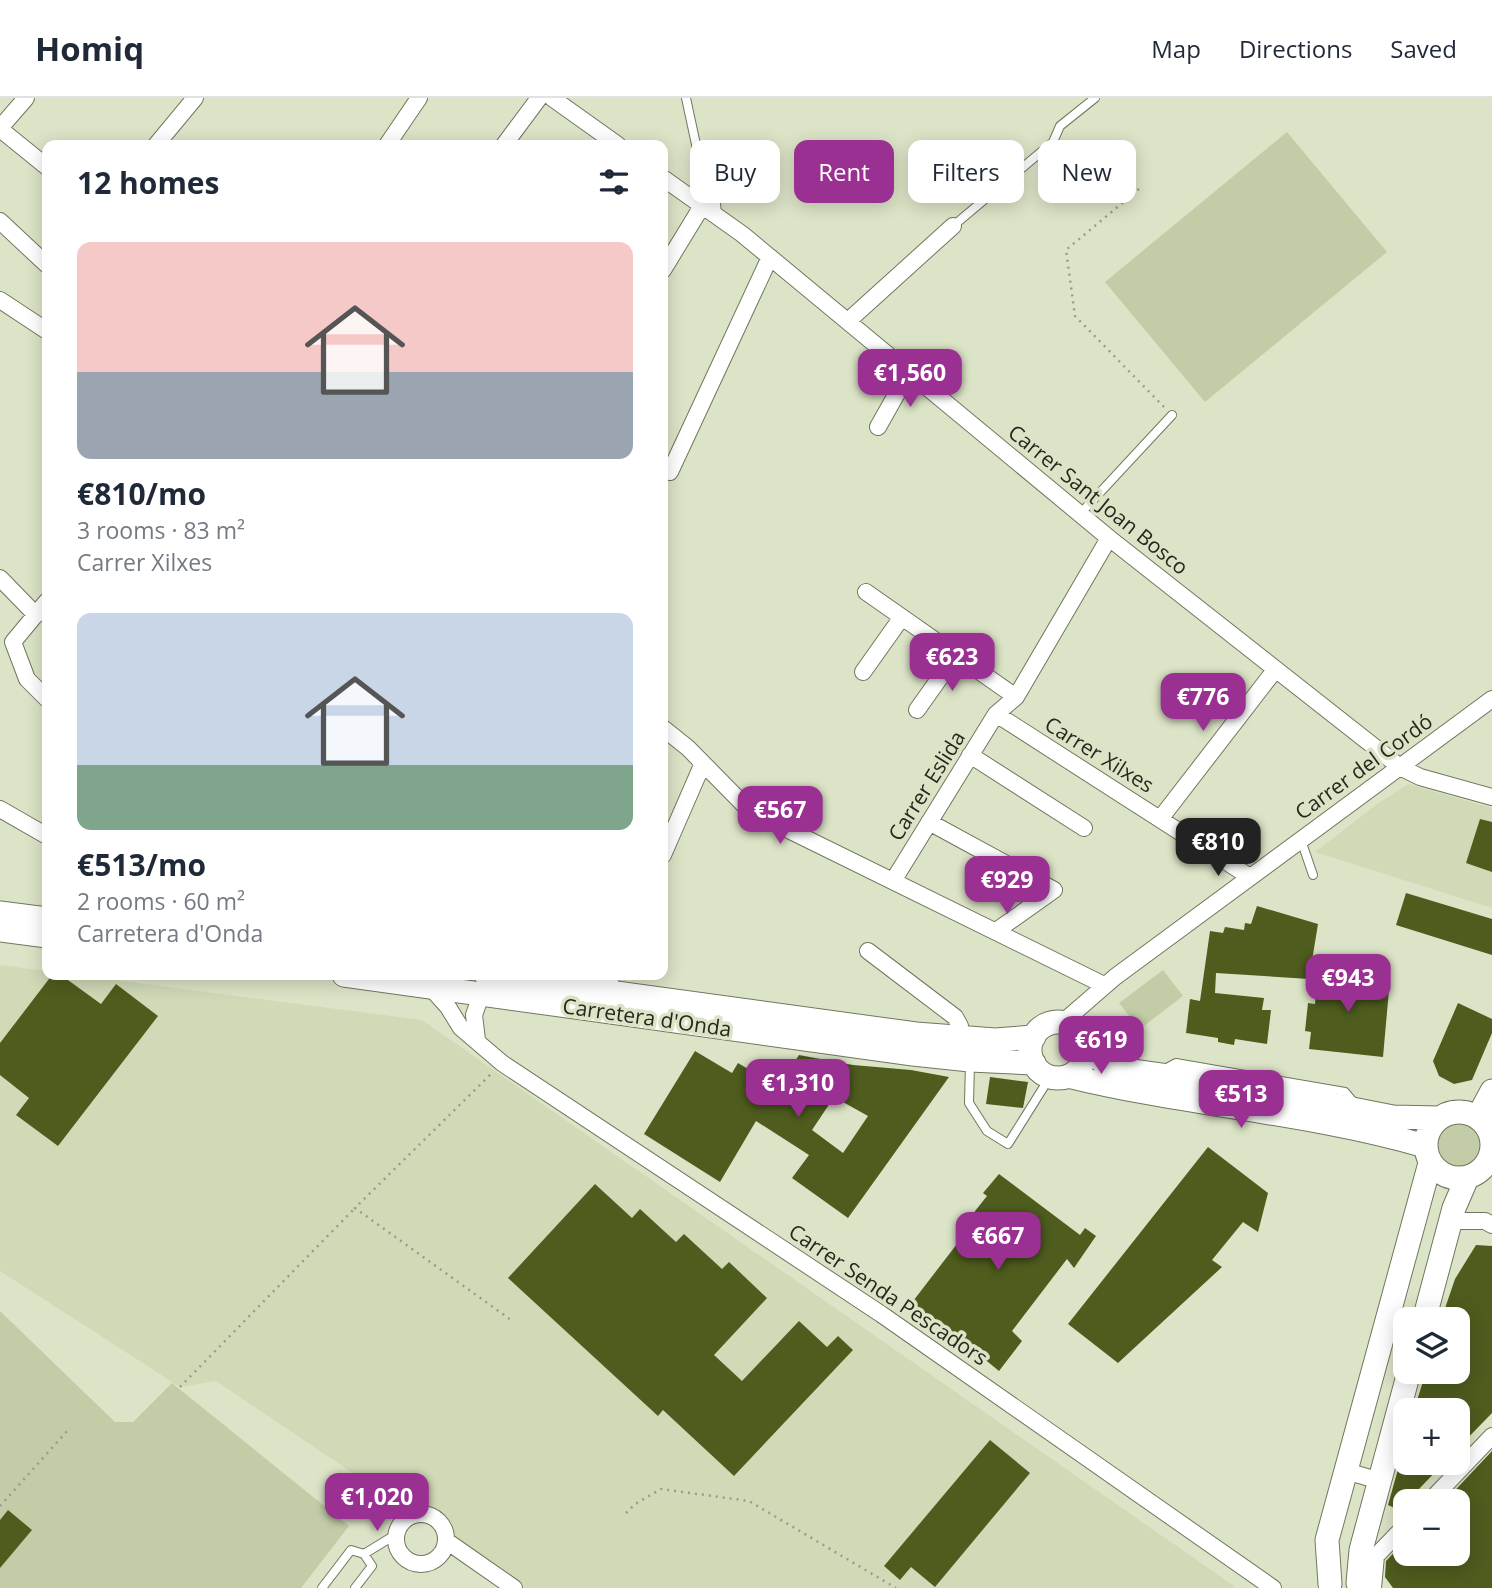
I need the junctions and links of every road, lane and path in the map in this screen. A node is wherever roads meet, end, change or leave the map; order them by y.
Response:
1 (26, 98) edge
2 (195, 98) edge
3 (419, 98) edge
4 (540, 98) edge
5 (552, 98) edge
6 (687, 98) edge
7 (1095, 98) edge
8 (0, 129) edge
9 (160, 140) edge
10 (390, 140) edge
11 (508, 140) edge
12 (611, 140) edge
13 (42, 163) edge
14 (668, 181) edge
15 (1139, 189) dead end
16 (702, 206) junction
17 (717, 216) junction
18 (0, 220) edge
19 (953, 226) joint
20 (770, 257) junction
21 (42, 260) edge
22 (668, 262) edge
23 (0, 300) edge
24 (848, 321) junction
25 (42, 325) edge
26 (909, 372) junction
27 (1172, 415) joint
28 (878, 427) dead end
29 (670, 472) dead end
30 (1080, 514) junction
31 (1109, 538) junction
32 (0, 578) edge
33 (866, 592) dead end
34 (42, 607) edge
35 (36, 615) junction
36 (902, 617) junction
37 (956, 655) junction
38 (1275, 670) junction
39 (863, 672) dead end
40 (42, 694) edge
41 (1016, 697) junction
42 (1492, 699) edge
43 (917, 710) dead end
44 (996, 715) junction
45 (668, 732) edge
46 (970, 755) junction
47 (703, 763) junction
48 (1400, 767) junction
49 (1489, 793) edge
50 (0, 809) edge
51 (1160, 819) junction
52 (929, 822) junction
53 (1084, 828) dead end
54 (42, 833) edge
55 (1301, 840) junction
56 (668, 844) edge
57 (1312, 875) dead end
58 (1250, 877) junction
59 (892, 881) junction
60 (0, 913) edge
61 (42, 918) edge
62 (0, 930) edge
63 (996, 931) junction
64 (42, 935) edge
65 (867, 951) dead end
66 (380, 980) edge
67 (608, 983) edge
68 (484, 985) edge
69 (1104, 985) junction
70 (430, 987) junction
71 (1062, 1023) junction
72 (1034, 1037) junction
73 (960, 1039) junction
74 (477, 1040) junction
75 (1086, 1046) junction
76 (970, 1060) junction
77 (502, 1063) junction
78 (1050, 1072) junction
79 (1492, 1091) edge
80 (1478, 1117) junction
81 (1439, 1118) junction
82 (1492, 1150) edge
83 (1428, 1155) junction
84 (1467, 1178) junction
85 (355, 1208) junction
86 (1450, 1221) junction
87 (1492, 1225) edge
88 (1427, 1307) edge
89 (511, 1320) dead end
90 (1406, 1384) edge
91 (180, 1387) dead end
92 (68, 1430) dead end
93 (1492, 1436) edge
94 (1346, 1471) junction
95 (1380, 1481) junction
96 (1441, 1489) edge
97 (0, 1506) edge
98 (626, 1513) dead end
99 (395, 1535) junction
100 (1393, 1538) edge
101 (448, 1542) junction
102 (365, 1554) junction
103 (1327, 1586) edge
104 (1366, 1586) edge
105 (322, 1588) edge
106 (355, 1588) edge
107 (514, 1588) edge
108 (896, 1588) edge
109 (1273, 1588) edge

1 - 8 street
2 - 9 street
3 - 10 street
4 - 11 street
5 - 12 street
6 - 17 lane
7 - 19 lane
8 - 13 street
14 - 16 street, Carrer Sant Joan Bosco
15 - 27 path
16 - 17 street, Carrer Sant Joan Bosco
16 - 22 street
17 - 20 street, Carrer Sant Joan Bosco
18 - 21 street
19 - 24 street
20 - 24 street, Carrer Sant Joan Bosco
20 - 29 street
23 - 25 street
24 - 26 street, Carrer Sant Joan Bosco
26 - 28 street
26 - 30 street, Carrer Sant Joan Bosco
27 - 30 lane
30 - 31 street, Carrer Sant Joan Bosco
31 - 38 street, Carrer Sant Joan Bosco
31 - 41 street, Carrer Eslida
32 - 35 street
33 - 36 street
34 - 35 street
35 - 40 street
36 - 37 street
36 - 39 street
37 - 41 street
37 - 43 street
38 - 48 street, Carrer Sant Joan Bosco
38 - 51 street
41 - 44 street, Carrer Eslida
42 - 48 street, Carrer del Cordó
44 - 46 street, Carrer Eslida
44 - 51 street, Carrer Xilxes
45 - 47 street
46 - 52 street, Carrer Eslida
46 - 53 street
47 - 56 street
47 - 59 street
48 - 49 street, Carrer Sant Joan Bosco
48 - 55 street, Carrer del Cordó
50 - 54 street
51 - 58 street, Carrer Xilxes
52 - 59 street, Carrer Eslida
52 - 63 street
55 - 57 lane
55 - 58 street, Carrer del Cordó
58 - 69 street, Carrer del Cordó
59 - 63 street
60 - 61 main road
62 - 64 main road
63 - 69 street
65 - 73 street
66 - 70 main road, Carretera d'Onda
67 - 68 main road, Carretera d'Onda
67 - 73 main road, Carretera d'Onda
68 - 70 main road, Carretera d'Onda
68 - 74 street
68 - 76 main road, Carretera d'Onda
69 - 71 street, Carrer del Cordó
70 - 74 street, Carrer Senda Pescadors
71 - 72 main road
71 - 75 main road
72 - 73 main road, Carretera d'Onda
72 - 78 main road
74 - 77 street, Carrer Senda Pescadors
75 - 78 main road
75 - 81 main road
76 - 78 main road, Carretera d'Onda
76 - 78 lane
77 - 85 path
77 - 109 street, Carrer Senda Pescadors
78 - 83 main road, Carretera d'Onda
79 - 80 main road
80 - 81 main road
80 - 82 main road
81 - 83 main road
82 - 84 main road
83 - 84 main road
83 - 94 main road
84 - 86 main road
85 - 89 path
85 - 91 path
86 - 87 street
86 - 88 main road
90 - 95 main road
92 - 97 path
93 - 96 street
94 - 95 street
94 - 103 main road
95 - 104 main road
98 - 108 path
99 - 101 street
99 - 101 street
99 - 102 lane
100 - 104 street
101 - 107 street
102 - 105 lane
102 - 106 lane
103 - 104 main road

